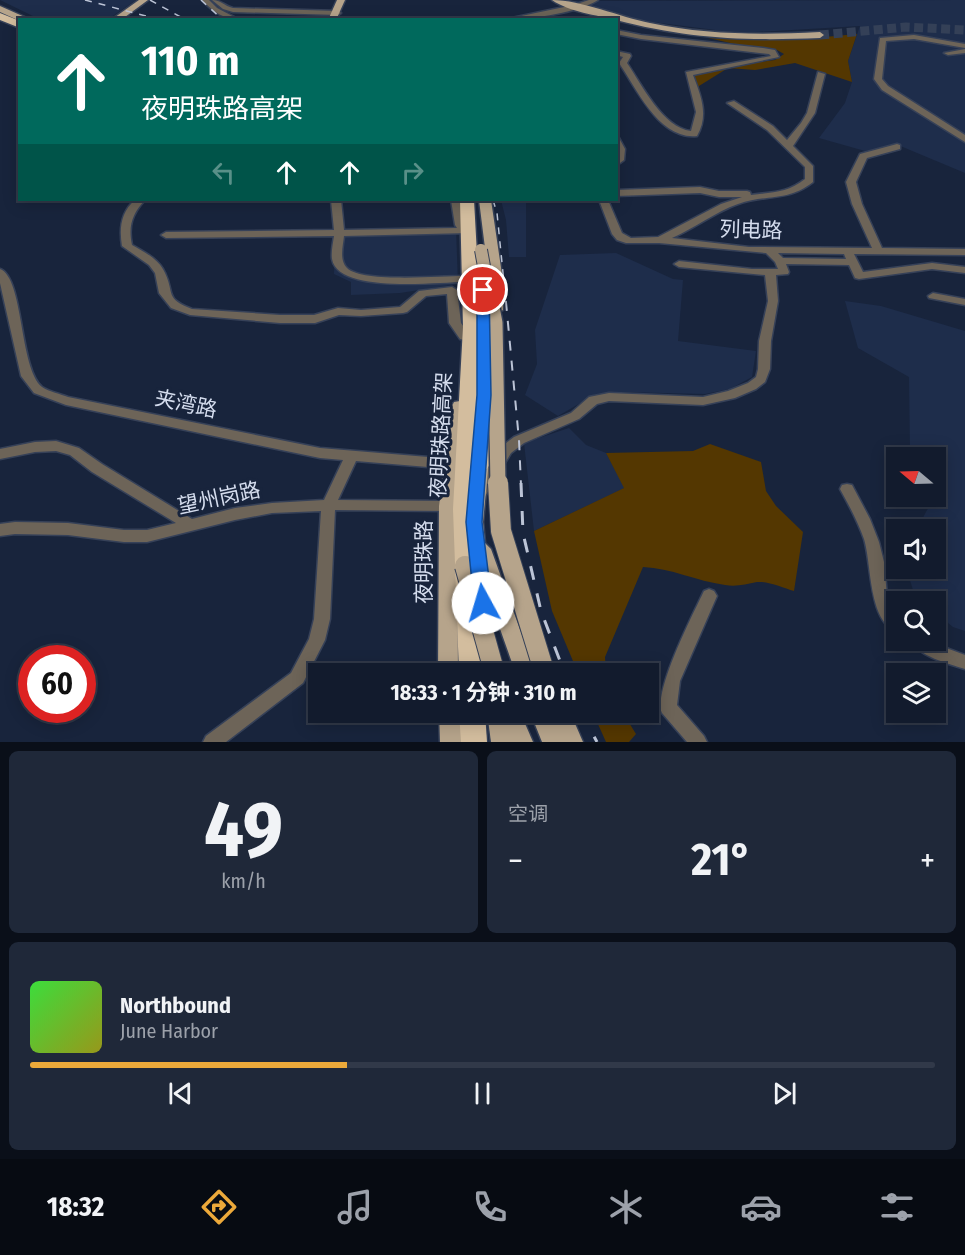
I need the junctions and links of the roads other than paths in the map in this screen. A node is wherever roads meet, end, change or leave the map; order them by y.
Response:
1 (144, 0) edge
2 (205, 0) edge
3 (215, 0) edge
4 (343, 0) edge
5 (558, 0) edge
6 (595, 0) edge
7 (578, 7) junction
8 (0, 10) edge
9 (335, 16) edge
10 (0, 18) edge
11 (18, 18) edge
12 (118, 18) edge
13 (233, 18) edge
14 (516, 18) edge
15 (615, 18) edge
16 (618, 19) edge
17 (18, 26) edge
18 (618, 32) edge
19 (820, 34) tunnel mouth
20 (965, 46) edge
21 (965, 51) edge
22 (948, 53) dead end
23 (618, 54) edge
24 (821, 74) dead end
25 (731, 103) dead end
26 (965, 139) edge
27 (618, 144) edge
28 (788, 147) junction
29 (897, 147) dead end
30 (620, 160) dead end
31 (618, 193) edge
32 (753, 194) dead end
33 (139, 201) edge
34 (336, 201) edge
35 (456, 201) edge
36 (462, 201) edge
37 (467, 201) edge
38 (474, 201) edge
39 (485, 201) edge
40 (604, 201) edge
41 (465, 231) junction
42 (339, 233) junction
43 (166, 235) dead end
44 (659, 240) junction
45 (481, 250) junction
46 (768, 250) junction
47 (847, 250) junction
48 (878, 250) junction
49 (924, 251) junction
50 (965, 252) edge
51 (780, 261) junction
52 (853, 262) junction
53 (679, 264) dead end
54 (932, 266) junction
55 (965, 270) edge
56 (0, 272) edge
57 (770, 273) junction
58 (464, 279) junction
59 (933, 296) dead end
60 (965, 302) edge
61 (464, 336) junction
62 (0, 454) edge
63 (352, 456) junction
64 (452, 464) junction
65 (480, 464) junction
66 (847, 489) dead end
67 (476, 497) junction
68 (328, 505) junction
69 (448, 506) junction
70 (190, 525) junction
71 (0, 530) edge
72 (465, 566) junction
73 (709, 597) dead end
74 (496, 607) junction
75 (886, 611) edge
76 (934, 651) edge
77 (965, 662) edge
78 (448, 663) edge
79 (470, 663) edge
80 (491, 663) edge
81 (494, 663) edge
82 (520, 663) edge
83 (542, 663) edge
84 (450, 723) edge
85 (473, 723) edge
86 (499, 723) edge
87 (514, 723) edge
88 (542, 723) edge
89 (544, 723) edge
90 (564, 723) edge
91 (212, 742) edge
92 (451, 742) edge
93 (474, 742) edge
94 (502, 742) edge
95 (522, 742) edge
96 (549, 742) edge
97 (553, 742) edge
98 (572, 742) edge
99 (698, 742) edge

1 - 12 main road
2 - 13 street
3 - 9 street
4 - 9 main road
5 - 7 main road
6 - 7 street
7 - 14 street
7 - 15 main road
8 - 11 highway
10 - 17 highway
16 - 19 main road
18 - 23 street
20 - 26 street
21 - 22 street
24 - 28 street
25 - 28 street
27 - 30 street
28 - 44 street
29 - 48 street
31 - 32 street
33 - 61 street
34 - 42 street
35 - 41 street
36 - 41 main road, 夜明珠路
37 - 72 highway, 夜明珠路高架
38 - 45 highway, 夜明珠路高架
39 - 65 main road
40 - 44 street, 列电路
41 - 42 street
41 - 58 main road, 夜明珠路
42 - 43 street
42 - 58 street
44 - 46 street, 列电路
45 - 65 highway, 夜明珠路高架, bridge
45 - 83 main road, bridge
46 - 47 street, 列电路
46 - 51 street
47 - 48 street, 列电路
47 - 52 street
48 - 49 street, 列电路
49 - 50 street, 列电路
49 - 54 street
51 - 52 street
51 - 57 street
52 - 54 street
53 - 57 street
54 - 55 street
56 - 63 street, 夹湾路
57 - 67 street
58 - 61 main road, 夜明珠路
59 - 60 street
61 - 64 main road, 夜明珠路
62 - 70 street
63 - 64 street, 夹湾路
63 - 68 street
64 - 69 main road, 夜明珠路
65 - 67 main road
66 - 75 street
67 - 74 main road
68 - 69 street, 望州岗路
68 - 70 street, 望州岗路
68 - 91 street
69 - 78 main road, 夜明珠路
70 - 71 street, 望州岗路
72 - 79 highway, 夜明珠路高架, bridge
72 - 80 main road, bridge
73 - 99 street
74 - 81 main road
74 - 82 main road
76 - 77 street
84 - 92 main road
85 - 93 highway
86 - 94 main road
87 - 95 main road
88 - 96 main road
89 - 97 main road
90 - 98 main road

